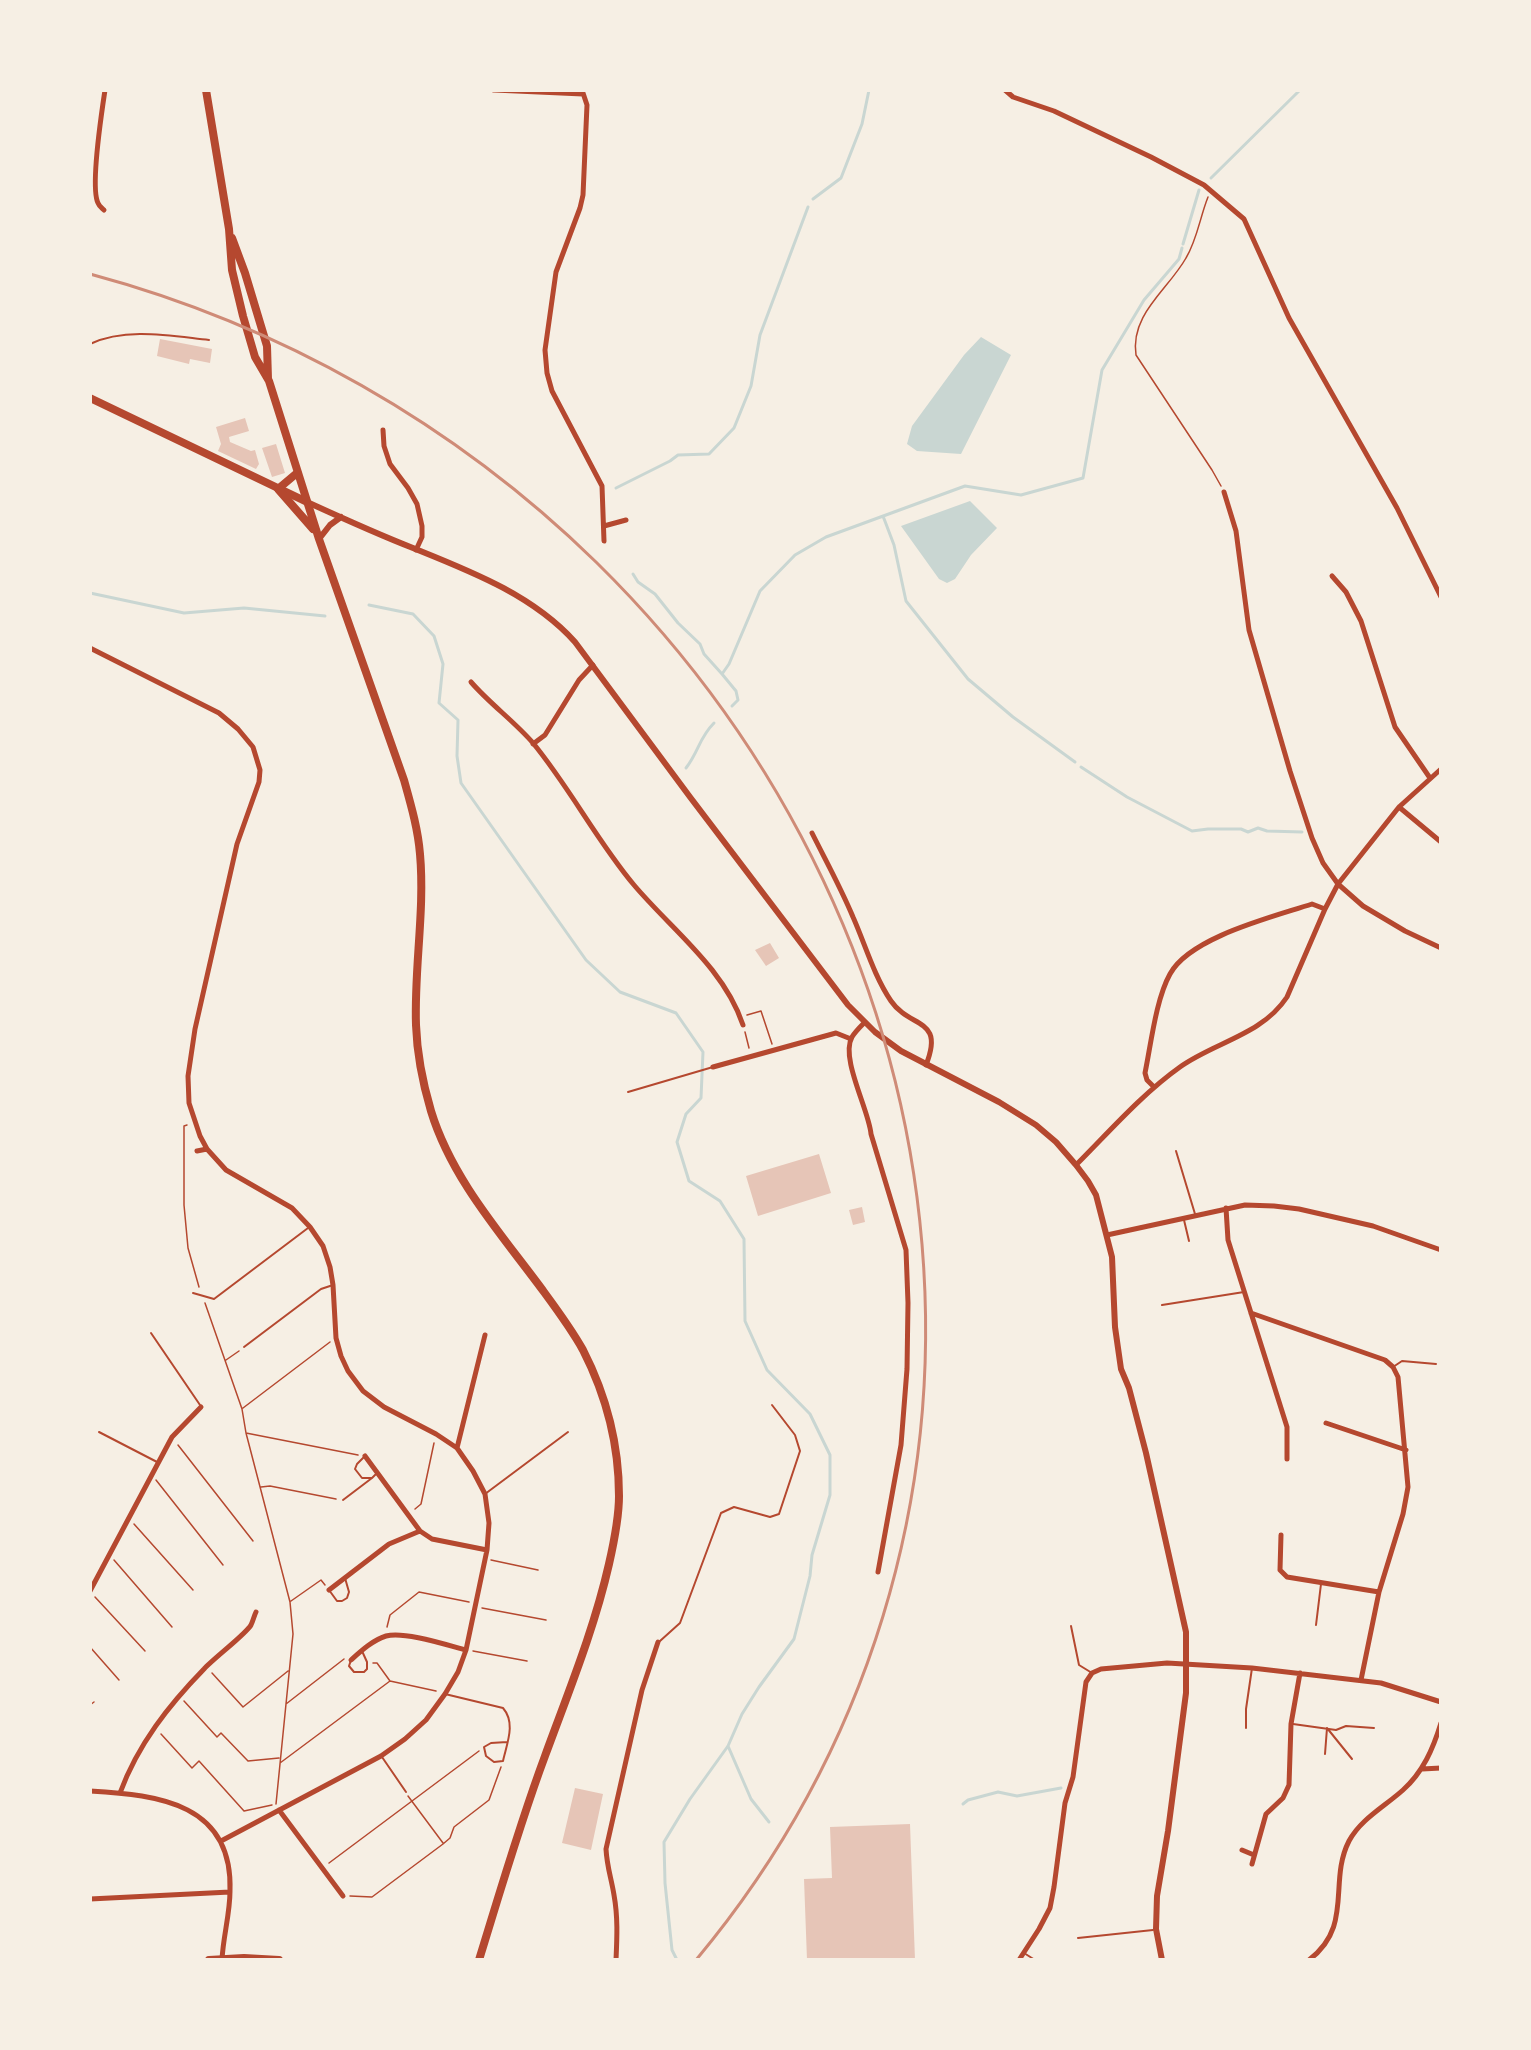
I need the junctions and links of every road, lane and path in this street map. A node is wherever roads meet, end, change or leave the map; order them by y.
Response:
1 (105, 90) edge
2 (206, 90) edge
3 (494, 90) edge
4 (1005, 90) edge
5 (583, 92) edge
6 (1211, 190) junction
7 (104, 210) dead end
8 (229, 229) junction
9 (209, 340) dead end
10 (90, 344) edge
11 (268, 381) junction
12 (90, 398) edge
13 (383, 430) dead end
14 (297, 473) junction
15 (278, 489) junction
16 (1224, 492) joint
17 (307, 502) junction
18 (341, 517) junction
19 (626, 520) dead end
20 (604, 526) junction
21 (318, 537) junction
22 (604, 541) dead end
23 (416, 550) junction
24 (1332, 576) dead end
25 (1441, 597) edge
26 (90, 648) edge
27 (593, 665) junction
28 (471, 682) dead end
29 (533, 744) junction
30 (1441, 769) edge
31 (1430, 778) junction
32 (1399, 807) junction
33 (812, 833) dead end
34 (1441, 842) edge
35 (1338, 884) junction
36 (1325, 909) junction
37 (1441, 948) edge
38 (741, 1016) junction
39 (864, 1023) junction
40 (743, 1025) joint
41 (851, 1039) junction
42 (774, 1050) junction
43 (751, 1056) junction
44 (926, 1065) junction
45 (713, 1067) joint
46 (1154, 1087) junction
47 (628, 1092) dead end
48 (195, 1120) junction
49 (207, 1149) junction
50 (197, 1150) dead end
51 (1176, 1151) dead end
52 (1076, 1165) junction
53 (1226, 1208) junction
54 (1195, 1215) junction
55 (1184, 1218) junction
56 (310, 1227) junction
57 (1107, 1235) junction
58 (1189, 1241) dead end
59 (1441, 1250) edge
60 (333, 1285) junction
61 (1244, 1292) junction
62 (193, 1293) dead end
63 (202, 1295) junction
64 (1162, 1305) dead end
65 (1251, 1313) junction
66 (151, 1333) dead end
67 (485, 1335) dead end
68 (336, 1338) junction
69 (244, 1347) joint
70 (225, 1361) junction
71 (1436, 1364) dead end
72 (1393, 1367) junction
73 (772, 1405) dead end
74 (201, 1407) joint
75 (242, 1409) junction
76 (1326, 1424) dead end
77 (99, 1432) dead end
78 (568, 1432) dead end
79 (246, 1433) junction
80 (436, 1434) junction
81 (172, 1437) junction
82 (457, 1448) junction
83 (1406, 1450) junction
84 (365, 1456) junction
85 (1287, 1459) dead end
86 (159, 1463) junction
87 (378, 1473) junction
88 (152, 1475) junction
89 (372, 1478) junction
90 (260, 1487) junction
91 (485, 1494) junction
92 (343, 1500) joint
93 (408, 1512) junction
94 (129, 1519) junction
95 (420, 1531) junction
96 (1281, 1536) dead end
97 (253, 1541) dead end
98 (487, 1550) junction
99 (109, 1555) junction
100 (484, 1559) junction
101 (223, 1565) dead end
102 (538, 1570) dead end
103 (878, 1572) dead end
104 (345, 1578) junction
105 (1322, 1582) junction
106 (194, 1590) dead end
107 (329, 1590) junction
108 (90, 1591) edge
109 (1379, 1592) junction
110 (290, 1602) junction
111 (476, 1605) junction
112 (256, 1612) dead end
113 (546, 1620) dead end
114 (1316, 1625) dead end
115 (1071, 1626) dead end
116 (172, 1627) dead end
117 (387, 1636) junction
118 (658, 1642) joint
119 (90, 1647) edge
120 (466, 1650) junction
121 (145, 1651) dead end
122 (362, 1651) junction
123 (351, 1660) junction
124 (527, 1661) dead end
125 (367, 1662) junction
126 (1187, 1665) junction
127 (206, 1666) junction
128 (1252, 1668) junction
129 (289, 1671) junction
130 (1092, 1673) junction
131 (1300, 1673) junction
132 (119, 1680) dead end
133 (1361, 1680) junction
134 (390, 1681) junction
135 (445, 1694) junction
136 (179, 1695) junction
137 (94, 1702) dead end
138 (1441, 1702) edge
139 (286, 1704) junction
140 (90, 1705) edge
141 (1441, 1723) edge
142 (1291, 1724) junction
143 (154, 1726) junction
144 (1246, 1728) dead end
145 (1327, 1728) junction
146 (1374, 1728) dead end
147 (507, 1743) junction
148 (484, 1747) junction
149 (1325, 1754) dead end
150 (381, 1756) junction
151 (280, 1758) junction
152 (1352, 1759) dead end
153 (503, 1761) junction
154 (279, 1764) junction
155 (1441, 1768) edge
156 (1422, 1769) junction
157 (90, 1791) edge
158 (406, 1792) joint
159 (120, 1793) junction
160 (412, 1800) junction
161 (275, 1804) junction
162 (279, 1810) junction
163 (221, 1841) junction
164 (443, 1844) junction
165 (1242, 1850) dead end
166 (1254, 1855) junction
167 (1252, 1864) dead end
168 (322, 1868) junction
169 (230, 1892) junction
170 (343, 1896) joint
171 (90, 1899) edge
172 (1156, 1929) junction
173 (1078, 1938) dead end
174 (1024, 1953) junction
175 (222, 1959) edge
176 (1079, 1959) edge
177 (209, 1960) edge
178 (279, 1960) edge
179 (479, 1960) edge
180 (616, 1960) edge
181 (1019, 1960) edge
182 (1035, 1960) edge
183 (1072, 1960) edge
184 (1162, 1960) edge
185 (1309, 1960) edge

1 - 7 street
2 - 8 main road
3 - 5 street
4 - 6 street
5 - 20 street
6 - 16 path
6 - 25 street
8 - 11 main road
8 - 11 main road
9 - 10 lane
11 - 14 main road
12 - 15 main road
13 - 23 street
14 - 15 main road
14 - 17 main road
15 - 17 main road
15 - 21 main road
16 - 35 street
17 - 18 street
17 - 21 main road
18 - 21 street
18 - 23 street
19 - 20 street
20 - 22 street
21 - 179 main road
23 - 27 street
24 - 31 street
26 - 48 street
27 - 29 street
27 - 39 street
28 - 29 street
29 - 38 street
30 - 31 street
31 - 32 street
32 - 34 street
32 - 35 street
33 - 44 street
35 - 36 street
35 - 37 street
36 - 46 street
36 - 46 street
38 - 40 street
38 - 42 path
39 - 41 street
39 - 44 street
40 - 43 path
41 - 42 street
41 - 103 street
42 - 43 street
43 - 45 street
44 - 52 street
45 - 47 lane
46 - 52 street
48 - 49 street
48 - 63 path
49 - 50 street
49 - 56 street
51 - 54 lane
52 - 57 street
53 - 54 street
53 - 59 street
53 - 61 street
54 - 55 street
55 - 57 street
55 - 58 lane
56 - 60 street
56 - 63 lane
57 - 126 street
60 - 68 street
60 - 69 lane
61 - 64 lane
61 - 65 street
62 - 63 lane
63 - 70 path
65 - 72 street
65 - 85 street
66 - 74 lane
67 - 82 street
68 - 75 path
68 - 80 street
69 - 70 path
70 - 75 path
71 - 72 lane
72 - 83 street
73 - 118 lane
74 - 81 street
75 - 79 path
76 - 83 street
77 - 86 lane
78 - 91 lane
79 - 84 path
79 - 90 path
80 - 82 street
80 - 93 path
81 - 86 street
81 - 97 path
82 - 91 street
83 - 109 street
84 - 87 street
84 - 89 lane
86 - 88 street
87 - 89 lane
87 - 93 street
88 - 94 street
88 - 101 path
89 - 92 lane
90 - 92 path
90 - 110 path
91 - 98 street
93 - 95 street
94 - 99 street
94 - 106 path
95 - 98 street
95 - 104 street
96 - 105 street
98 - 100 street
99 - 108 street
99 - 116 path
100 - 102 path
100 - 111 street
104 - 107 street
104 - 107 lane
105 - 109 street
105 - 114 lane
107 - 110 path
108 - 121 path
109 - 133 street
110 - 129 path
111 - 113 path
111 - 117 path
111 - 120 street
112 - 127 street
115 - 130 lane
117 - 120 street
117 - 122 street
118 - 180 street
119 - 132 path
120 - 124 path
120 - 135 street
122 - 123 street
122 - 125 lane
123 - 125 lane
123 - 139 path
125 - 134 path
126 - 128 street
126 - 130 street
126 - 172 street
127 - 129 path
127 - 136 street
128 - 131 street
128 - 144 lane
129 - 139 path
130 - 174 street
131 - 133 street
131 - 142 street
133 - 138 street
134 - 135 path
134 - 154 path
135 - 147 lane
135 - 150 street
136 - 143 street
136 - 151 path
137 - 140 path
139 - 151 path
141 - 156 street
142 - 145 lane
142 - 166 street
143 - 159 street
143 - 161 path
145 - 146 lane
145 - 149 lane
145 - 152 lane
147 - 148 lane
147 - 153 lane
148 - 153 lane
148 - 160 path
150 - 158 lane
150 - 162 street
151 - 154 path
153 - 164 path
154 - 161 path
155 - 156 street
156 - 185 street
157 - 159 street
158 - 160 path
159 - 163 street
160 - 164 path
160 - 168 path
161 - 162 path
162 - 163 street
162 - 168 street
163 - 169 street
164 - 170 path
165 - 166 street
166 - 167 street
168 - 170 street
169 - 171 street
169 - 175 street
172 - 173 lane
172 - 184 street
174 - 181 street
174 - 182 lane
175 - 177 main road
175 - 178 main road
176 - 183 lane

